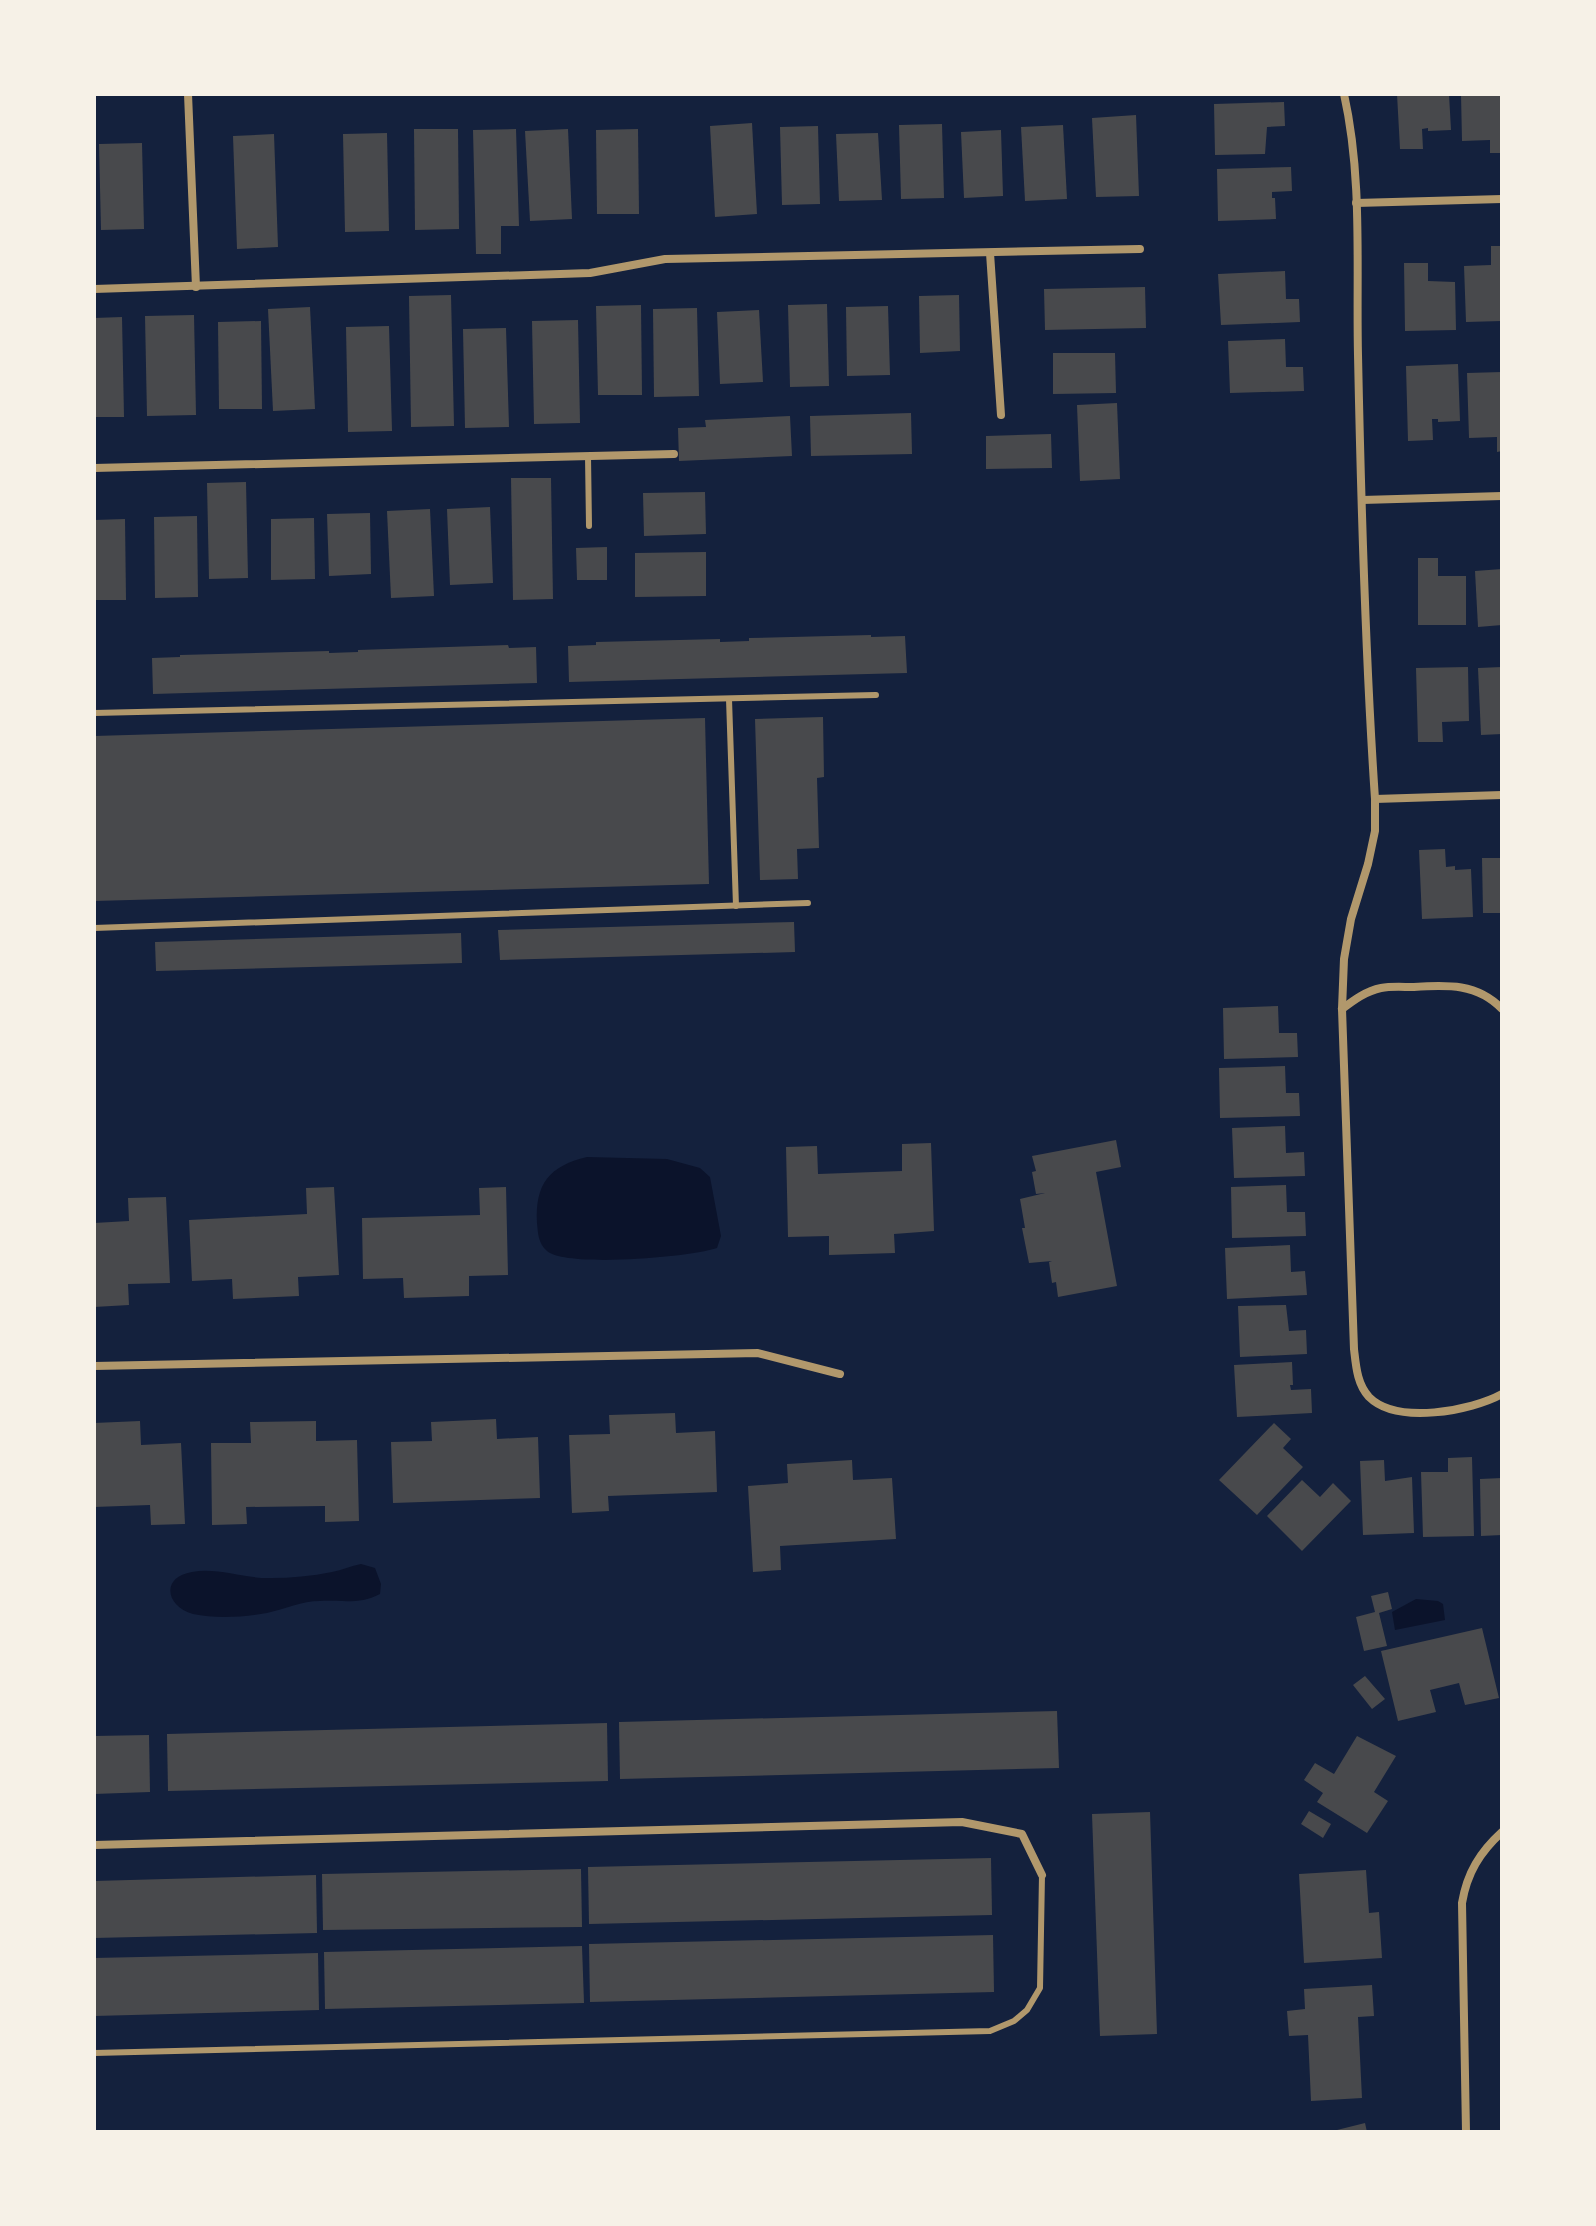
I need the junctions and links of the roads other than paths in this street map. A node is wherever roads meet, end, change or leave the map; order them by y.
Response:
1 (188, 94) edge
2 (1344, 94) edge
3 (1502, 199) edge
4 (1356, 203) junction
5 (1140, 249) dead end
6 (990, 253) junction
7 (196, 287) junction
8 (94, 289) edge
9 (1001, 415) dead end
10 (674, 454) dead end
11 (588, 456) junction
12 (94, 468) edge
13 (1502, 496) edge
14 (1362, 500) junction
15 (589, 526) dead end
16 (876, 695) dead end
17 (729, 699) junction
18 (94, 713) edge
19 (1502, 795) edge
20 (1375, 799) junction
21 (808, 903) dead end
22 (736, 906) junction
23 (94, 928) edge
24 (1342, 1009) junction
25 (1502, 1009) edge
26 (94, 1366) edge
27 (840, 1374) dead end
28 (1502, 1394) edge
29 (1502, 1832) edge
30 (94, 1845) edge
31 (1042, 1875) joint
32 (94, 2053) edge
33 (1466, 2132) edge

1 - 7 street
2 - 4 street
3 - 4 street
4 - 14 street
5 - 6 street
6 - 7 street
6 - 9 street
7 - 8 street
10 - 11 street
11 - 12 street
11 - 15 lane
13 - 14 street
14 - 20 street
16 - 17 lane
17 - 18 lane
17 - 22 lane
19 - 20 street
20 - 24 street
21 - 22 lane
22 - 23 lane
24 - 25 street
24 - 28 street
26 - 27 street
29 - 33 street
30 - 31 street
31 - 32 lane

